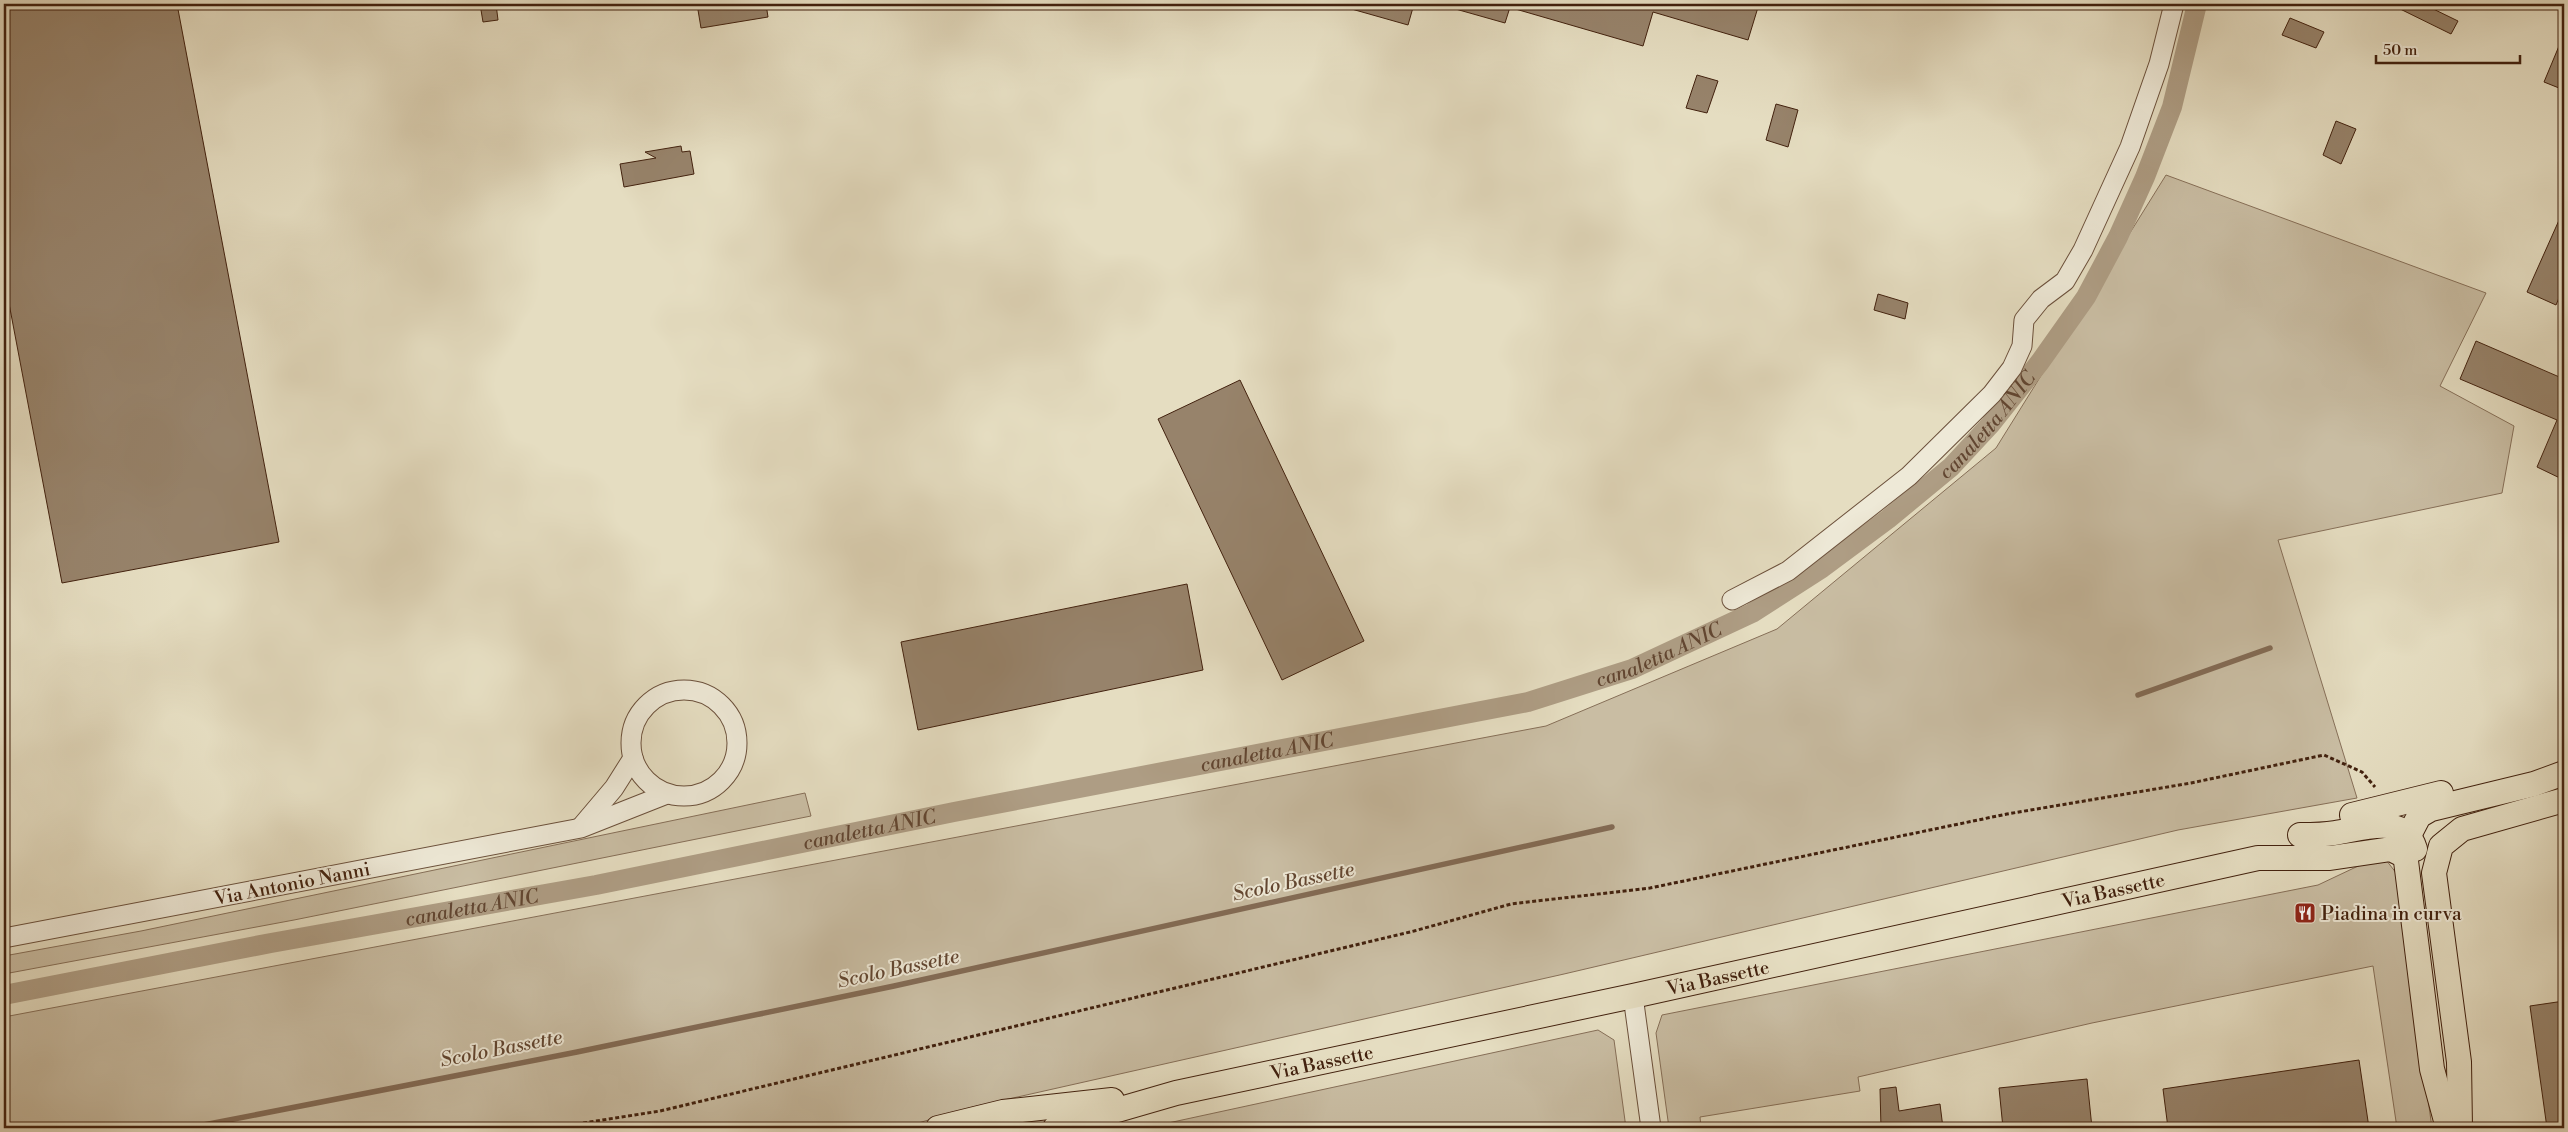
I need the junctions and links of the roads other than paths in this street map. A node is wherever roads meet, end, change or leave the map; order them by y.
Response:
1 (2174, 4) edge
2 (1732, 600) dead end
3 (633, 758) junction
4 (2564, 762) edge
5 (2564, 773) edge
6 (2564, 787) edge
7 (667, 794) junction
8 (2564, 800) edge
9 (581, 828) junction
10 (2300, 835) junction
11 (2406, 843) junction
12 (2258, 858) junction
13 (4, 938) edge
14 (1633, 996) junction
15 (1176, 1093) junction
16 (1071, 1105) junction
17 (2460, 1117) edge
18 (938, 1128) edge
19 (987, 1128) edge
20 (1055, 1128) edge
21 (1651, 1128) edge
22 (2448, 1128) edge

1 - 2 street
3 - 7 street, Via Antonio Nanni
3 - 7 street, Via Antonio Nanni
3 - 9 street
4 - 10 main road, Via Bassette
5 - 11 main road
6 - 11 main road, Via Bassette
7 - 9 street, Via Antonio Nanni
8 - 17 main road
9 - 13 street, Via Antonio Nanni
10 - 11 main road, Via Bassette
10 - 12 main road, Via Bassette
11 - 12 main road, Via Bassette
11 - 17 main road
11 - 22 main road
12 - 14 main road, Via Bassette
14 - 15 main road, Via Bassette
14 - 21 street
15 - 16 main road, Via Bassette
15 - 20 main road, Via Bassette
16 - 18 main road, Via Bassette
16 - 19 main road, Via Bassette

